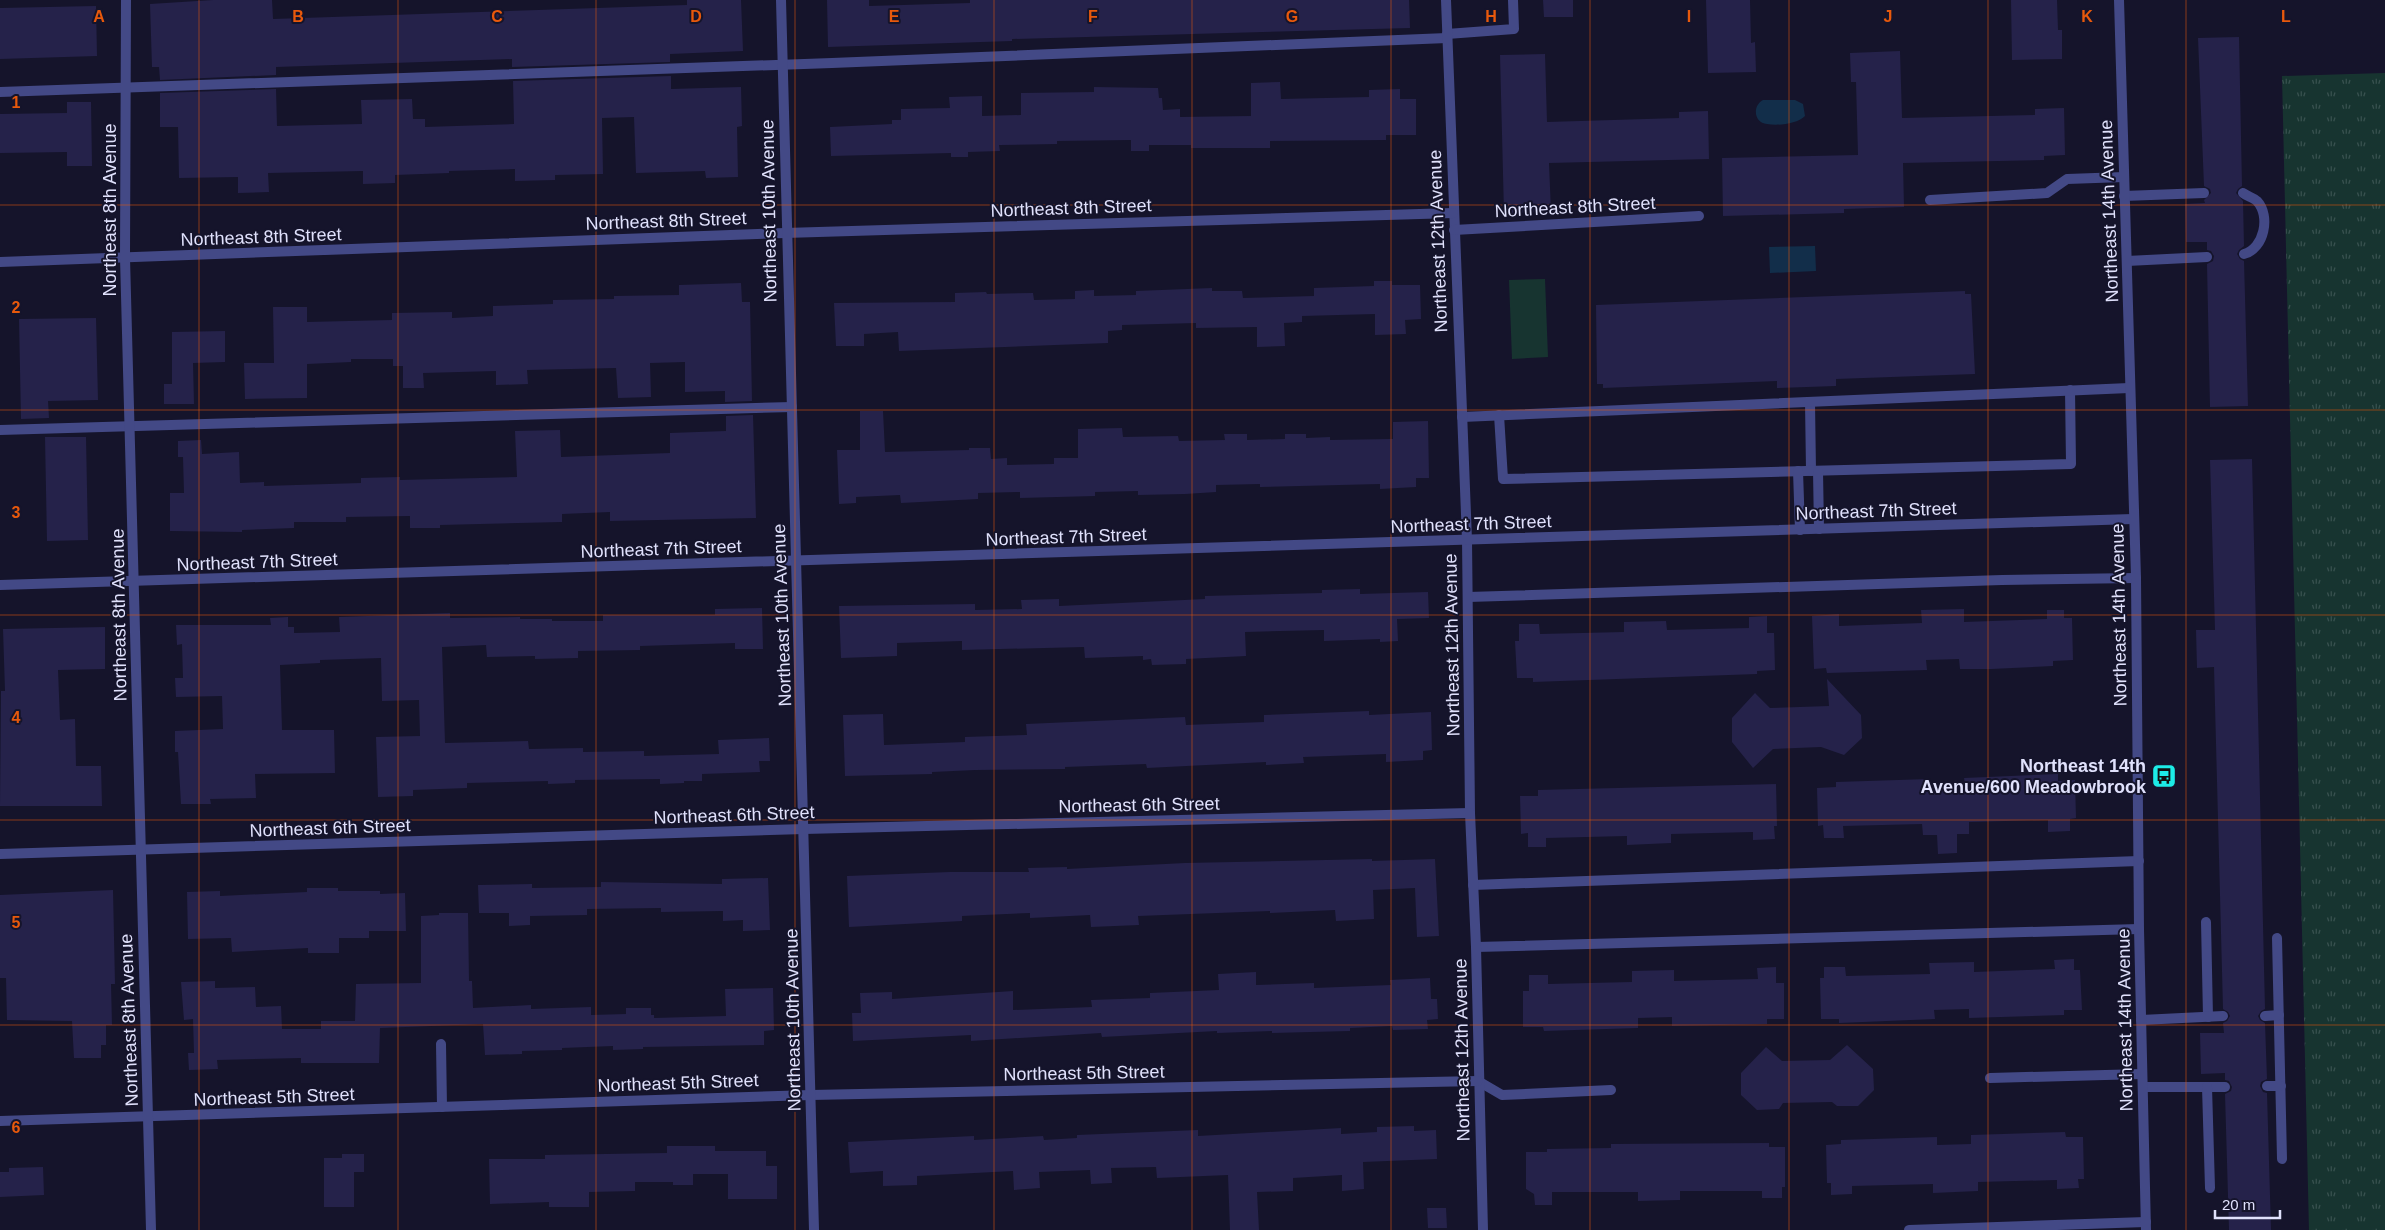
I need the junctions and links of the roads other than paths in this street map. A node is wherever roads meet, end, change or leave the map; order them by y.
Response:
1 (126, 0) edge
2 (781, 0) edge
3 (1446, 0) edge
4 (1513, 0) edge
5 (2119, 0) edge
6 (1447, 36) junction
7 (782, 64) junction
8 (126, 87) junction
9 (0, 92) edge
10 (2124, 177) junction
11 (2204, 193) dead end
12 (2243, 193) dead end
13 (2124, 196) junction
14 (1930, 200) dead end
15 (1453, 213) junction
16 (1699, 216) dead end
17 (1454, 230) junction
18 (785, 233) junction
19 (2244, 254) dead end
20 (2207, 257) dead end
21 (125, 258) junction
22 (2127, 261) junction
23 (0, 262) edge
24 (2129, 388) junction
25 (2070, 390) junction
26 (1810, 402) junction
27 (792, 407) junction
28 (1499, 415) junction
29 (1462, 417) junction
30 (130, 425) junction
31 (0, 430) edge
32 (1814, 471) junction
33 (1798, 472) junction
34 (2133, 519) junction
35 (1819, 529) junction
36 (1800, 530) junction
37 (1467, 540) junction
38 (797, 561) junction
39 (2136, 578) junction
40 (134, 582) junction
41 (0, 585) edge
42 (1468, 597) junction
43 (1470, 813) junction
44 (804, 829) junction
45 (140, 850) junction
46 (0, 854) edge
47 (2139, 861) junction
48 (1473, 885) junction
49 (2206, 922) dead end
50 (2139, 929) junction
51 (2277, 938) dead end
52 (1476, 947) junction
53 (2279, 1015) junction
54 (2223, 1016) dead end
55 (2265, 1016) dead end
56 (2208, 1017) junction
57 (2141, 1020) junction
58 (441, 1044) dead end
59 (2142, 1074) junction
60 (1990, 1078) dead end
61 (1478, 1081) junction
62 (2267, 1086) dead end
63 (2281, 1086) junction
64 (2143, 1087) junction
65 (2207, 1087) junction
66 (2225, 1087) dead end
67 (1611, 1090) dead end
68 (811, 1095) junction
69 (442, 1108) junction
70 (149, 1117) junction
71 (0, 1122) edge
72 (2282, 1159) dead end
73 (2210, 1188) dead end
74 (2146, 1226) edge
75 (151, 1230) edge
76 (814, 1230) edge
77 (1482, 1230) edge
78 (1910, 1230) edge

1 - 8 street, Northeast 8th Avenue
2 - 7 street, Northeast 10th Avenue
3 - 6 street, Northeast 12th Avenue
4 - 6 street
5 - 10 street, Northeast 14th Avenue
6 - 7 street
6 - 15 street, Northeast 12th Avenue
7 - 8 street
7 - 18 street, Northeast 10th Avenue
8 - 9 street
8 - 21 street, Northeast 8th Avenue
10 - 13 street, Northeast 14th Avenue
10 - 14 street
11 - 13 street
12 - 19 street
13 - 22 street, Northeast 14th Avenue
15 - 17 street, Northeast 12th Avenue
15 - 18 street, Northeast 8th Street
16 - 17 street, Northeast 8th Street
17 - 29 street, Northeast 12th Avenue
18 - 21 street, Northeast 8th Street
18 - 27 street, Northeast 10th Avenue
20 - 22 street
21 - 23 street, Northeast 8th Street
21 - 30 street, Northeast 8th Avenue
22 - 24 street, Northeast 14th Avenue
24 - 25 street
24 - 34 street, Northeast 14th Avenue
25 - 26 street
25 - 32 street
26 - 28 street
26 - 32 street
27 - 30 street
27 - 38 street, Northeast 10th Avenue
28 - 29 street
28 - 33 street
29 - 37 street, Northeast 12th Avenue
30 - 31 street
30 - 40 street, Northeast 8th Avenue
32 - 33 street
32 - 35 street
33 - 36 street
34 - 35 street, Northeast 7th Street
34 - 39 street, Northeast 14th Avenue
35 - 36 street, Northeast 7th Street
36 - 37 street, Northeast 7th Street
37 - 38 street, Northeast 7th Street
37 - 42 street, Northeast 12th Avenue
38 - 40 street, Northeast 7th Street
38 - 44 street, Northeast 10th Avenue
39 - 42 street
39 - 47 street, Northeast 14th Avenue
40 - 41 street, Northeast 7th Street
40 - 45 street, Northeast 8th Avenue
42 - 43 street, Northeast 12th Avenue
43 - 44 street, Northeast 6th Street
43 - 48 street, Northeast 12th Avenue
44 - 45 street, Northeast 6th Street
44 - 68 street, Northeast 10th Avenue
45 - 46 street, Northeast 6th Street
45 - 70 street, Northeast 8th Avenue
47 - 48 street
47 - 50 street, Northeast 14th Avenue
48 - 52 street, Northeast 12th Avenue
49 - 56 street
50 - 52 street
50 - 57 street, Northeast 14th Avenue
51 - 53 street
52 - 61 street, Northeast 12th Avenue
53 - 55 street
53 - 63 street
54 - 56 street
56 - 57 street
57 - 59 street, Northeast 14th Avenue
58 - 69 street
59 - 60 street
59 - 64 street, Northeast 14th Avenue
61 - 67 street
61 - 68 street, Northeast 5th Street
61 - 77 street, Northeast 12th Avenue
62 - 63 street
63 - 72 street
64 - 65 street
64 - 74 street, Northeast 14th Avenue
65 - 66 street
65 - 73 street
68 - 69 street, Northeast 5th Street
68 - 76 street, Northeast 10th Avenue
69 - 70 street, Northeast 5th Street
70 - 71 street, Northeast 5th Street
70 - 75 street, Northeast 8th Avenue
74 - 78 street

